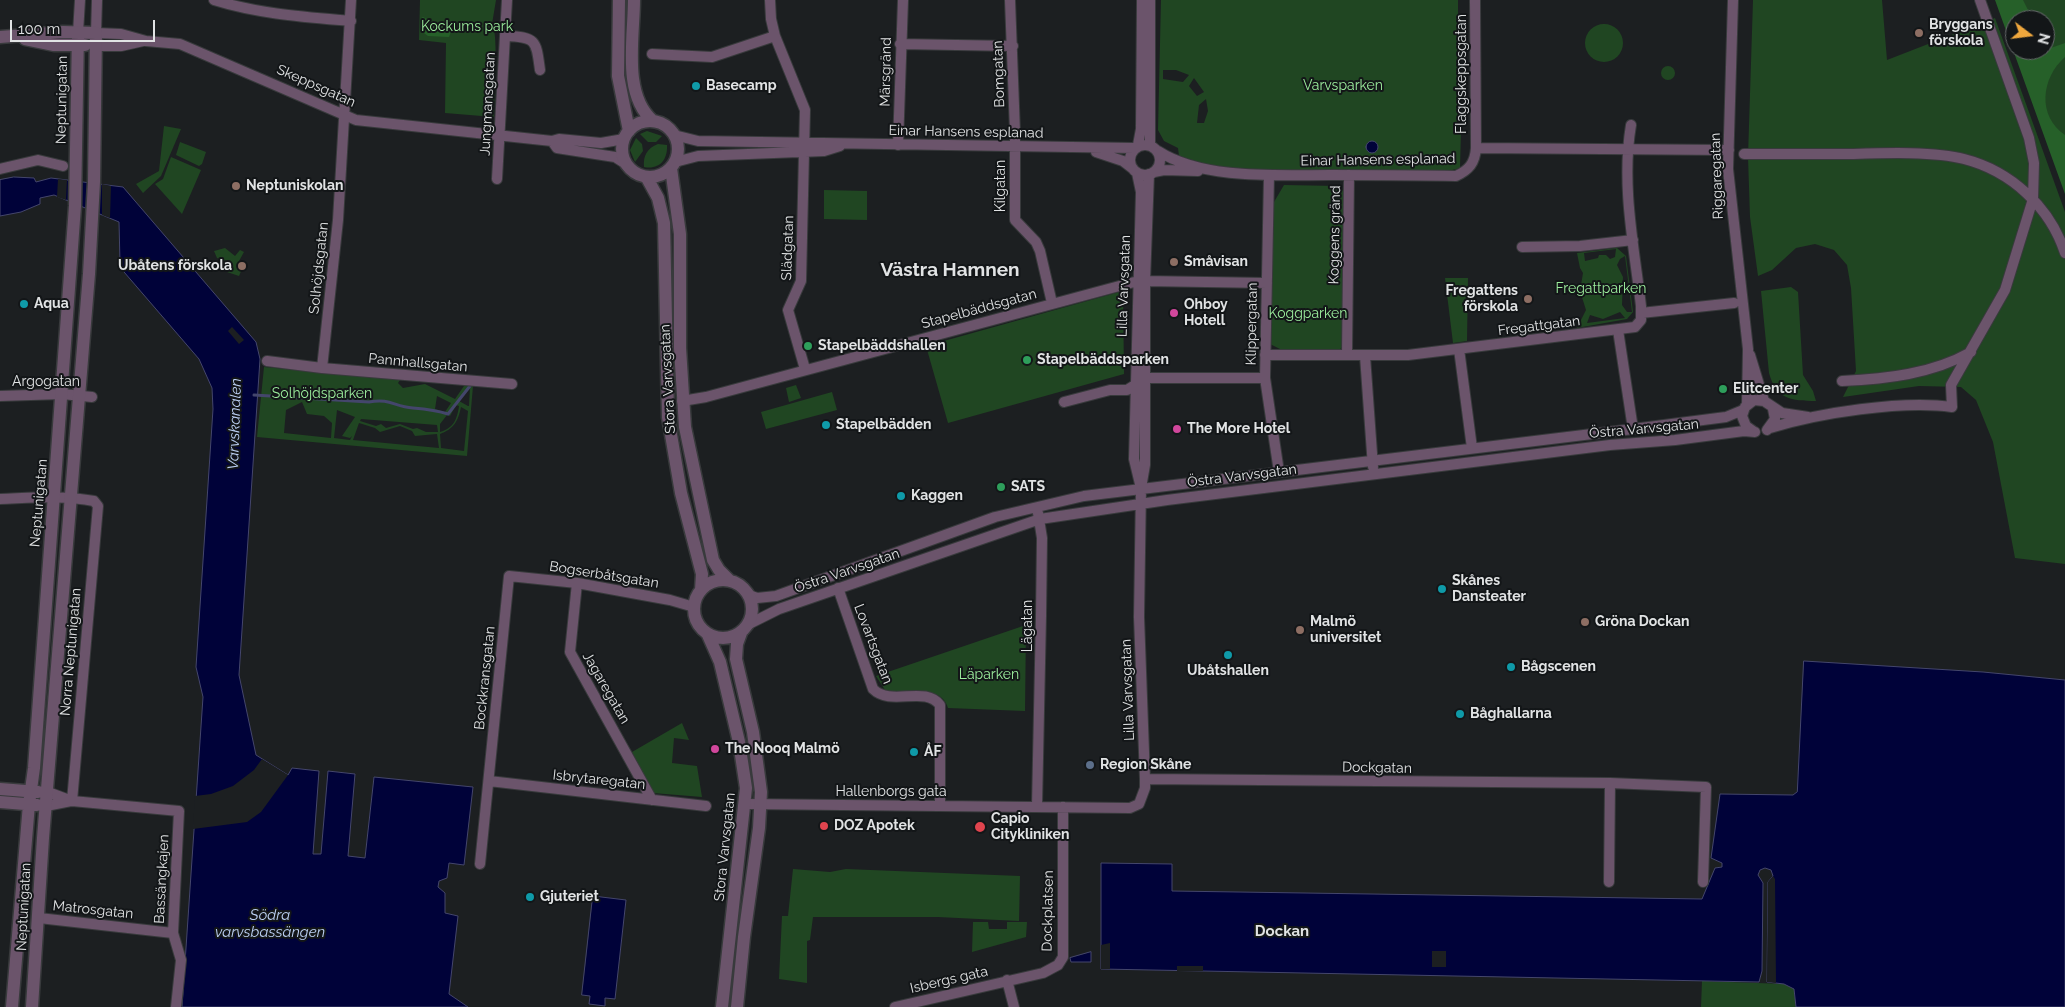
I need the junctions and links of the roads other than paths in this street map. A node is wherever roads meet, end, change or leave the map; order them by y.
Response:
1 (80, 0) edge
2 (97, 0) edge
3 (214, 0) edge
4 (352, 0) edge
5 (507, 0) edge
6 (619, 0) edge
7 (634, 0) edge
8 (770, 0) edge
9 (903, 0) edge
10 (1010, 0) edge
11 (1142, 0) edge
12 (1150, 0) edge
13 (1475, 0) edge
14 (1732, 0) edge
15 (1980, 0) edge
16 (351, 21) junction
17 (5, 36) edge
18 (506, 36) junction
19 (775, 36) junction
20 (78, 39) junction
21 (96, 40) junction
22 (900, 44) junction
23 (1012, 46) junction
24 (652, 54) dead end
25 (540, 70) dead end
26 (346, 116) junction
27 (653, 122) junction
28 (1631, 125) dead end
29 (501, 135) junction
30 (626, 135) junction
31 (674, 135) junction
32 (552, 141) junction
33 (898, 145) junction
34 (805, 147) junction
35 (1136, 147) junction
36 (1015, 148) junction
37 (1083, 148) junction
38 (1154, 148) junction
39 (1476, 148) junction
40 (1627, 149) junction
41 (1729, 150) junction
42 (1744, 154) dead end
43 (626, 164) junction
44 (673, 165) junction
45 (63, 166) dead end
46 (0, 169) edge
47 (1135, 171) junction
48 (1221, 171) junction
49 (1152, 173) junction
50 (1269, 175) junction
51 (1349, 175) junction
52 (647, 178) junction
53 (497, 179) dead end
54 (2032, 199) junction
55 (1633, 240) junction
56 (1522, 247) dead end
57 (2065, 253) edge
58 (1142, 281) junction
59 (1267, 283) junction
60 (1052, 303) junction
61 (1734, 303) dead end
62 (1641, 313) junction
63 (1618, 330) junction
64 (1459, 349) junction
65 (1748, 349) junction
66 (1972, 351) junction
67 (1265, 355) junction
68 (1347, 355) junction
69 (1365, 356) junction
70 (267, 362) dead end
71 (322, 368) junction
72 (805, 369) junction
73 (1146, 378) junction
74 (1265, 378) junction
75 (1842, 381) dead end
76 (512, 384) dead end
77 (1136, 386) junction
78 (62, 394) junction
79 (0, 396) edge
80 (86, 396) junction
81 (682, 401) junction
82 (1764, 401) junction
83 (1064, 402) dead end
84 (1745, 407) junction
85 (1773, 409) junction
86 (1811, 417) junction
87 (1770, 428) junction
88 (1633, 429) junction
89 (1755, 432) junction
90 (1472, 448) junction
91 (1372, 460) junction
92 (1279, 472) junction
93 (1374, 474) junction
94 (1142, 488) junction
95 (55, 497) junction
96 (71, 498) junction
97 (0, 499) edge
98 (1141, 504) junction
99 (1036, 506) junction
100 (1040, 519) junction
101 (509, 576) joint
102 (729, 580) junction
103 (577, 583) junction
104 (838, 588) junction
105 (702, 590) junction
106 (749, 595) junction
107 (694, 607) junction
108 (745, 628) junction
109 (708, 634) junction
110 (1145, 779) junction
111 (489, 781) junction
112 (1610, 782) junction
113 (0, 789) edge
114 (48, 792) junction
115 (30, 798) junction
116 (652, 800) junction
117 (72, 801) junction
118 (0, 802) edge
119 (746, 804) junction
120 (761, 804) junction
121 (46, 806) junction
122 (706, 806) dead end
123 (940, 806) junction
124 (1037, 806) junction
125 (1063, 807) junction
126 (480, 864) dead end
127 (1608, 882) dead end
128 (1703, 882) dead end
129 (39, 918) junction
130 (173, 933) junction
131 (1009, 979) junction
132 (12, 1007) edge
133 (32, 1007) edge
134 (176, 1007) edge
135 (722, 1007) edge
136 (737, 1007) edge
137 (895, 1007) edge
138 (1014, 1007) edge

1 - 20 street, Neptunigatan
2 - 21 street, Neptunigatan
3 - 16 street
4 - 16 street, Solhöjdsgatan
5 - 18 street, Jungmansgatan
6 - 30 street
7 - 27 street
8 - 19 street, Slädgatan
9 - 22 street, Märsgränd
10 - 23 street, Bomgatan
11 - 35 street
12 - 38 street
13 - 39 street, Flaggskeppsgatan
14 - 41 street, Riggaregatan
15 - 54 street
16 - 26 street, Solhöjdsgatan
17 - 20 street
18 - 25 street
18 - 29 street, Jungmansgatan
19 - 24 street
19 - 34 street, Slädgatan
20 - 21 street
20 - 78 street, Neptunigatan
21 - 26 street, Skeppsgatan
21 - 80 street, Neptunigatan
22 - 23 street
22 - 33 street, Märsgränd
23 - 36 street, Bomgatan
26 - 29 street, Skeppsgatan
26 - 71 street, Solhöjdsgatan
27 - 30 street
27 - 31 street
28 - 40 street
29 - 32 street
29 - 53 street, Jungmansgatan
30 - 32 street
30 - 43 street
31 - 34 street, Einar Hansens esplanad
31 - 44 street, Stora Varvsgatan
32 - 43 street
33 - 34 street, Einar Hansens esplanad
33 - 36 street, Einar Hansens esplanad
34 - 44 street, Einar Hansens esplanad
34 - 72 street, Slädgatan
35 - 37 street, Einar Hansens esplanad
35 - 38 street
35 - 47 street
36 - 37 street, Einar Hansens esplanad
36 - 60 street, Kilgatan
37 - 47 street, Einar Hansens esplanad
38 - 48 street, Einar Hansens esplanad
38 - 49 street
39 - 40 street
39 - 51 street, Einar Hansens esplanad
40 - 41 street
40 - 55 street
41 - 65 street, Riggaregatan
42 - 54 street
43 - 52 street, Stora Varvsgatan
44 - 52 street
44 - 81 street, Stora Varvsgatan
45 - 46 street
47 - 49 street
47 - 58 street, Lilla Varvsgatan
48 - 49 street, Einar Hansens esplanad
48 - 50 street, Einar Hansens esplanad
49 - 58 street, Lilla Varvsgatan
50 - 51 street, Einar Hansens esplanad
50 - 59 street, Klippergatan
51 - 68 street, Koggens gränd
52 - 105 street, Stora Varvsgatan
54 - 57 street
54 - 66 street
55 - 56 street
55 - 62 street
58 - 59 street, Stapelbäddsgatan
58 - 60 street, Stapelbäddsgatan
58 - 73 street, Lilla Varvsgatan
58 - 77 street, Lilla Varvsgatan
59 - 67 street, Klippergatan
60 - 72 street, Stapelbäddsgatan
61 - 62 street
62 - 63 street, Fregattgatan
63 - 64 street, Fregattgatan
63 - 88 street
64 - 69 street, Fregattgatan
64 - 90 street
65 - 82 street, Riggaregatan
65 - 84 street, Riggaregatan
66 - 75 street
66 - 86 street
67 - 68 street, Fregattgatan
67 - 74 street, Klippergatan
68 - 69 street, Fregattgatan
69 - 91 street
70 - 71 street
71 - 76 street, Pannhallsgatan
72 - 81 street, Stapelbäddsgatan
73 - 74 street
73 - 77 street
73 - 94 street, Lilla Varvsgatan
74 - 92 street, Klippergatan
77 - 83 street
77 - 94 street, Lilla Varvsgatan
78 - 79 street, Argogatan
78 - 80 street, Argogatan
78 - 95 street, Neptunigatan
80 - 96 street, Neptunigatan
81 - 102 street, Stora Varvsgatan
82 - 84 street
82 - 85 street
84 - 88 street, Östra Varvsgatan
84 - 89 street
85 - 86 street
85 - 87 street
86 - 87 street
87 - 89 street
88 - 90 street, Östra Varvsgatan
89 - 93 street, Östra Varvsgatan
90 - 91 street, Östra Varvsgatan
91 - 92 street, Östra Varvsgatan
91 - 93 street
92 - 94 street, Östra Varvsgatan
93 - 98 street, Östra Varvsgatan
94 - 98 street, Lilla Varvsgatan
94 - 99 street, Östra Varvsgatan
95 - 96 street
95 - 97 street
95 - 115 street, Neptunigatan
96 - 114 street, Neptunigatan
96 - 117 street, Norra Neptunigatan
98 - 100 street, Östra Varvsgatan
98 - 110 street, Lilla Varvsgatan
99 - 100 street, Lägatan
99 - 106 street, Östra Varvsgatan
100 - 104 street, Östra Varvsgatan
100 - 124 street, Lägatan
101 - 103 street, Bogserbåtsgatan
101 - 111 street, Bockkransgatan
102 - 105 street
102 - 106 street, Stora Varvsgatan
103 - 107 street, Bogserbåtsgatan
103 - 116 street, Jagaregatan
104 - 108 street, Östra Varvsgatan
104 - 123 street, Lovartsgatan
105 - 107 street
106 - 108 street, Stora Varvsgatan
107 - 109 street, Stora Varvsgatan
108 - 109 street
108 - 120 street, Stora Varvsgatan
109 - 119 street, Stora Varvsgatan
110 - 112 street, Dockgatan
110 - 125 street, Lilla Varvsgatan
111 - 116 street, Isbrytaregatan
111 - 126 street, Bockkransgatan
112 - 127 street
112 - 128 street, Dockgatan
113 - 115 street
114 - 115 street
114 - 117 street
114 - 121 street, Neptunigatan
115 - 118 street
115 - 121 street
115 - 132 street, Neptunigatan
116 - 122 street, Isbrytaregatan
117 - 121 street
117 - 130 street, Bassängkajen
119 - 120 street, Hallenborgs gata
119 - 135 street, Stora Varvsgatan
120 - 123 street, Hallenborgs gata
120 - 136 street, Stora Varvsgatan
121 - 129 street, Neptunigatan
123 - 124 street, Hallenborgs gata
124 - 125 street
125 - 131 street, Dockplatsen
129 - 130 street, Matrosgatan
129 - 133 street, Neptunigatan
130 - 134 street, Bassängkajen
131 - 137 street, Isbergs gata
131 - 138 street

